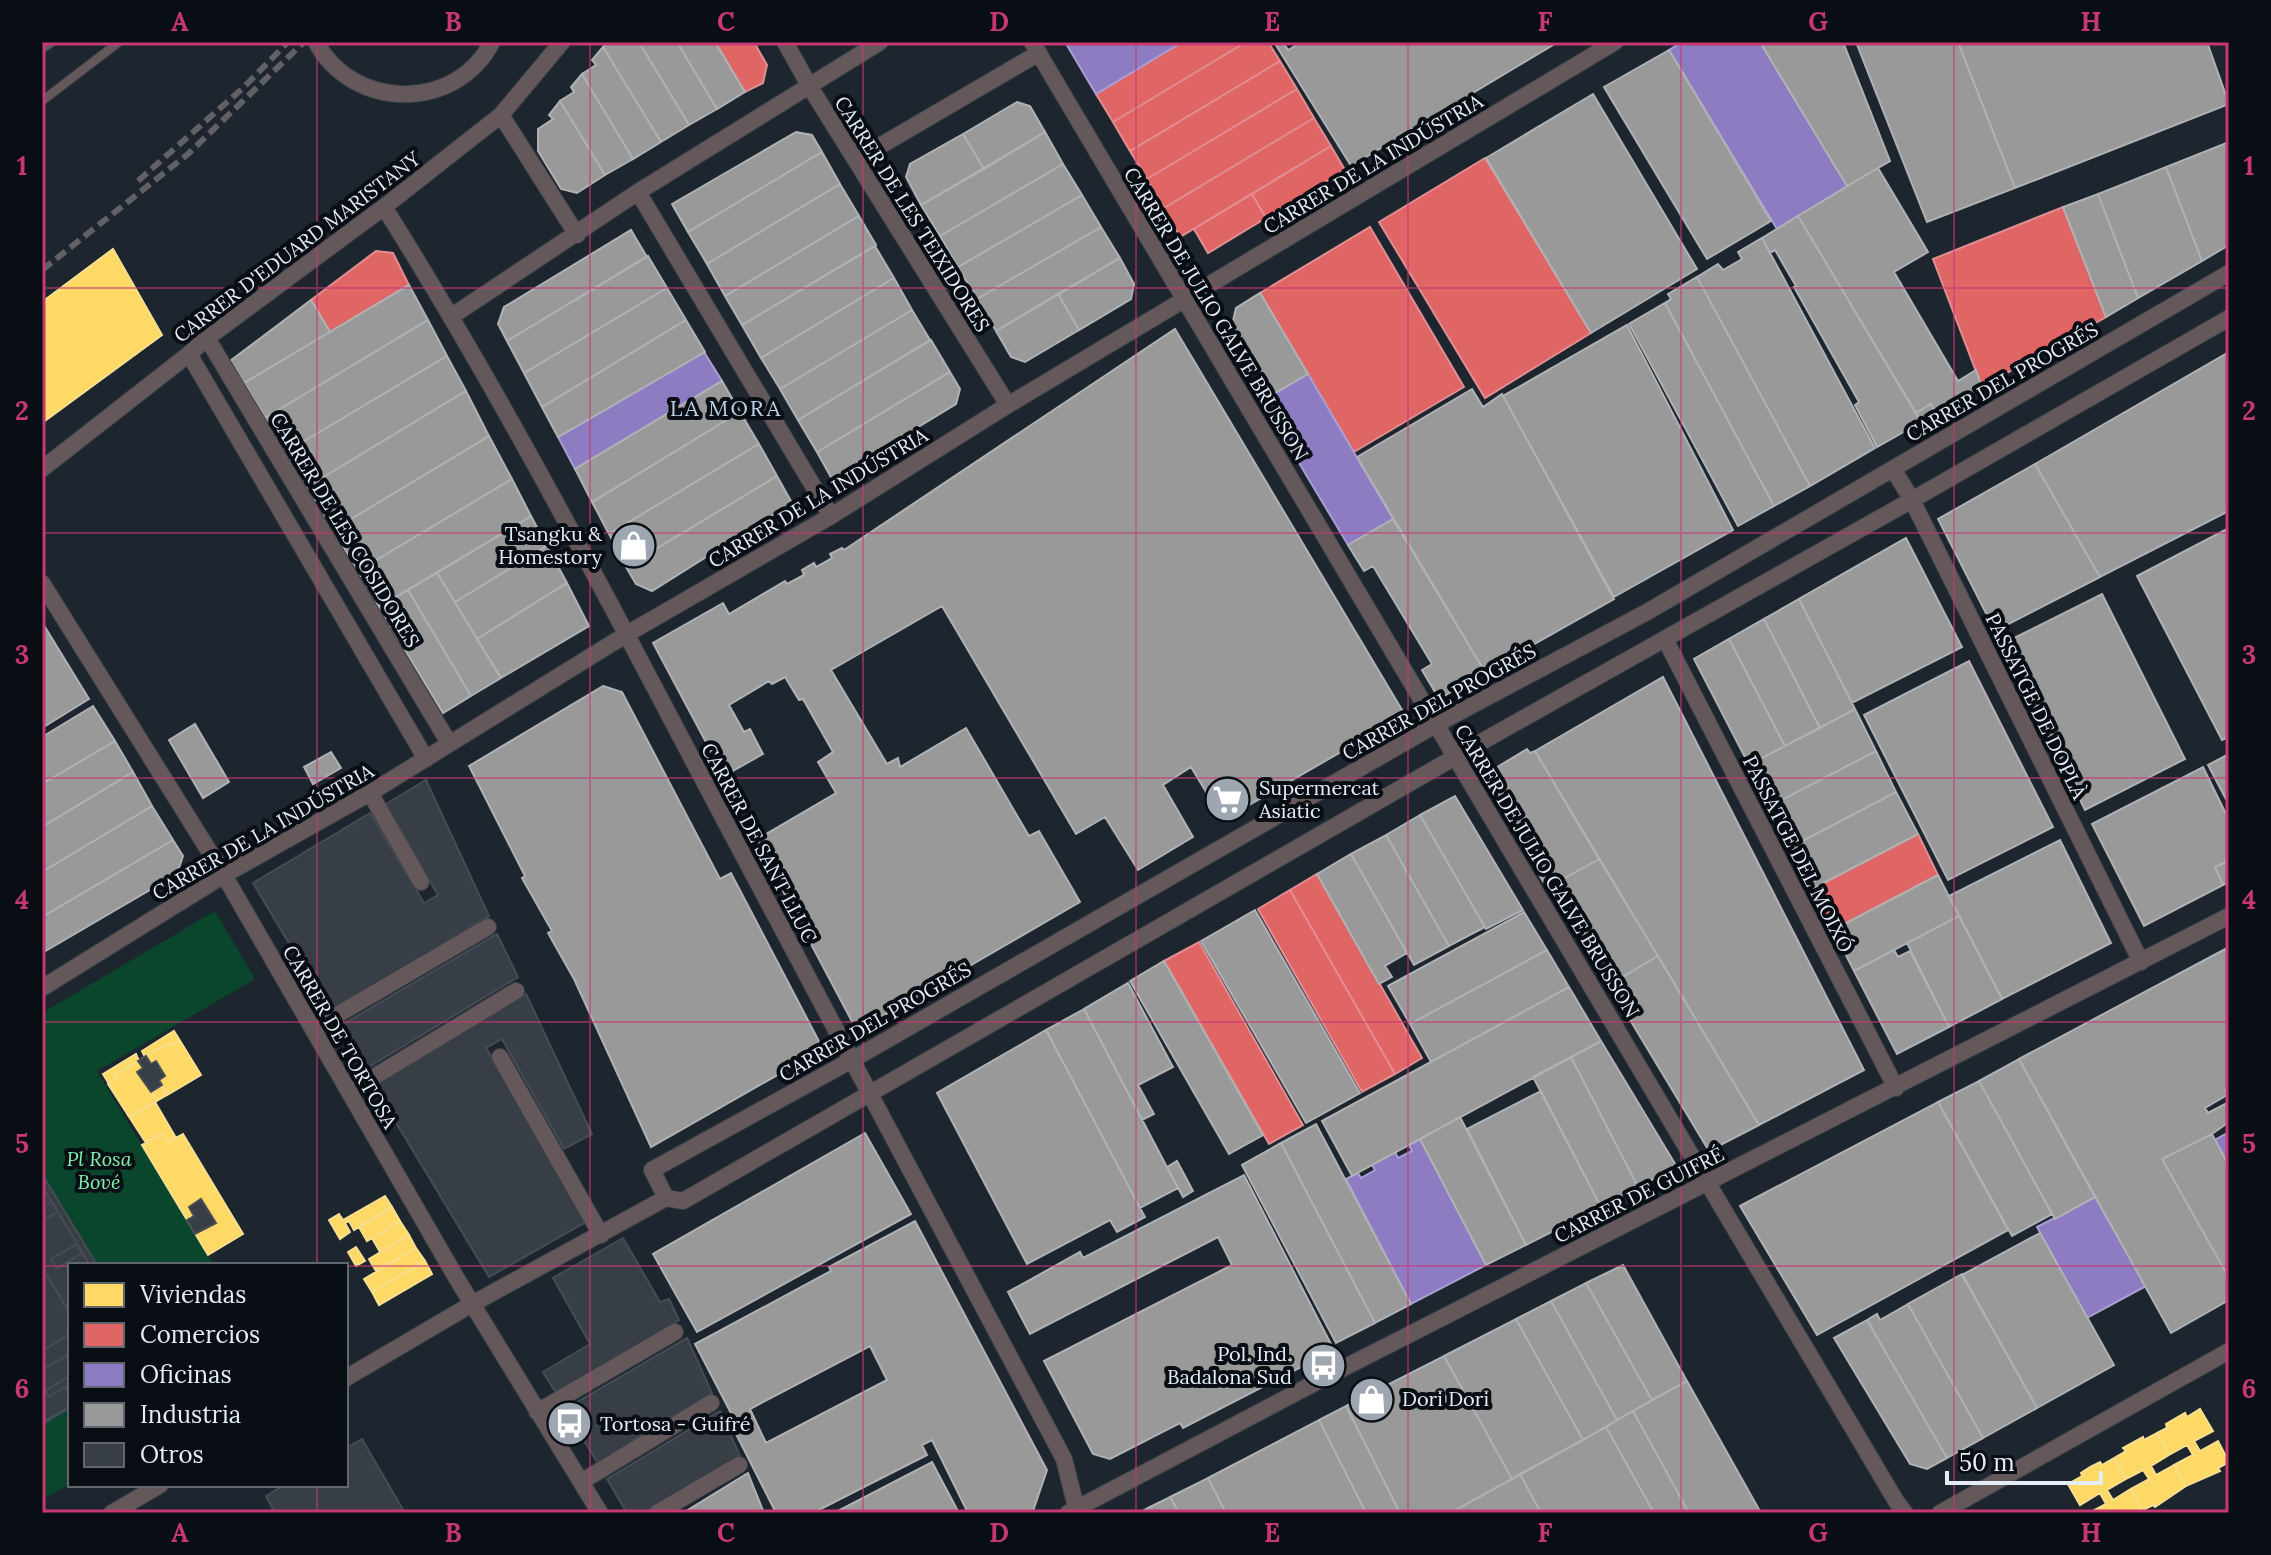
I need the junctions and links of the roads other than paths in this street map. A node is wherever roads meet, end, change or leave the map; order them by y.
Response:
1 (52, 42) edge
2 (119, 42) edge
3 (316, 42) edge
4 (492, 42) edge
5 (562, 42) edge
6 (785, 42) edge
7 (880, 42) edge
8 (1615, 42) edge
9 (1036, 48) edge
10 (42, 49) edge
11 (810, 87) junction
12 (42, 101) edge
13 (501, 115) junction
14 (856, 160) junction
15 (638, 192) junction
16 (384, 207) junction
17 (577, 235) junction
18 (2229, 273) edge
19 (1184, 300) junction
20 (452, 316) junction
21 (2229, 318) edge
22 (207, 338) junction
23 (189, 354) junction
24 (1008, 405) junction
25 (42, 469) edge
26 (1893, 469) junction
27 (1912, 500) junction
28 (831, 516) junction
29 (42, 583) edge
30 (627, 634) junction
31 (1665, 639) junction
32 (1437, 724) junction
33 (449, 743) junction
34 (1458, 757) junction
35 (426, 759) junction
36 (370, 793) junction
37 (224, 875) junction
38 (421, 882) dead end
39 (2229, 916) edge
40 (488, 927) dead end
41 (2141, 962) junction
42 (42, 988) edge
43 (516, 991) dead end
44 (313, 1029) junction
45 (500, 1057) dead end
46 (850, 1061) junction
47 (1896, 1088) junction
48 (349, 1092) junction
49 (868, 1095) junction
50 (1708, 1181) junction
51 (666, 1198) junction
52 (601, 1235) junction
53 (472, 1304) junction
54 (675, 1332) dead end
55 (2229, 1351) edge
56 (348, 1377) edge
57 (711, 1403) dead end
58 (537, 1412) junction
59 (739, 1465) dead end
60 (581, 1482) junction
61 (157, 1487) edge
62 (1072, 1510) edge
63 (112, 1513) edge
64 (600, 1513) edge
65 (657, 1513) edge
66 (1905, 1513) edge
67 (1940, 1513) edge

1 - 10 lane
2 - 12 lane
3 - 4 street
5 - 13 street, CARRER D'EDUARD MARISTANY
6 - 11 street, CARRER DE LES TEIXIDORES
7 - 11 street
8 - 19 street, CARRER DE LA INDÚSTRIA
9 - 14 street
9 - 19 street, CARRER DE JULIO GALVE BRUSSON
11 - 14 street, CARRER DE LES TEIXIDORES
11 - 15 street
13 - 16 street, CARRER D'EDUARD MARISTANY
13 - 17 street
14 - 24 street, CARRER DE LES TEIXIDORES
15 - 17 street
15 - 28 street
16 - 20 street, CARRER DE SANT LLUC
16 - 22 street, CARRER D'EDUARD MARISTANY
17 - 20 street
18 - 26 street, CARRER DEL PROGRÉS
19 - 24 street, CARRER DE LA INDÚSTRIA
19 - 32 street, CARRER DE JULIO GALVE BRUSSON
20 - 30 street, CARRER DE SANT LLUC
21 - 27 street
22 - 23 street, CARRER D'EDUARD MARISTANY
22 - 33 street, CARRER DE LES COSIDORES
23 - 25 street, CARRER D'EDUARD MARISTANY
23 - 35 street
24 - 28 street, CARRER DE LA INDÚSTRIA
26 - 27 street, PASSATGE DE DOPLÀ
26 - 32 street, CARRER DEL PROGRÉS
27 - 31 street
27 - 41 street, PASSATGE DE DOPLÀ
28 - 30 street, CARRER DE LA INDÚSTRIA
29 - 37 street, CARRER DE TORTOSA
30 - 33 street, CARRER DE LA INDÚSTRIA
30 - 46 street, CARRER DE SANT LLUC
31 - 34 street
31 - 47 street, PASSATGE DEL MOIXÓ
32 - 34 street, CARRER DE JULIO GALVE BRUSSON
32 - 46 street, CARRER DEL PROGRÉS
33 - 35 street, CARRER DE LA INDÚSTRIA
34 - 49 street
34 - 50 street, CARRER DE JULIO GALVE BRUSSON
35 - 36 street, CARRER DE LA INDÚSTRIA
36 - 37 street, CARRER DE LA INDÚSTRIA
36 - 38 street
37 - 42 street, CARRER DE LA INDÚSTRIA
37 - 44 street, CARRER DE TORTOSA
39 - 41 street, CARRER DE GUIFRÉ
40 - 44 street
41 - 47 street, CARRER DE GUIFRÉ
43 - 48 street
44 - 48 street, CARRER DE TORTOSA
45 - 52 street
46 - 49 street, CARRER DE SANT LLUC
46 - 51 street, CARRER DEL PROGRÉS
47 - 50 street, CARRER DE GUIFRÉ
48 - 53 street, CARRER DE TORTOSA
49 - 51 street
49 - 62 street, CARRER DE SANT LLUC
50 - 62 street, CARRER DE GUIFRÉ
50 - 66 street, CARRER DE JULIO GALVE BRUSSON
51 - 52 street
52 - 53 street
53 - 56 street
53 - 58 street, CARRER DE TORTOSA
54 - 58 street
55 - 67 street
57 - 60 street
58 - 60 street, CARRER DE TORTOSA
59 - 65 street
60 - 64 street, CARRER DE TORTOSA
61 - 63 street

